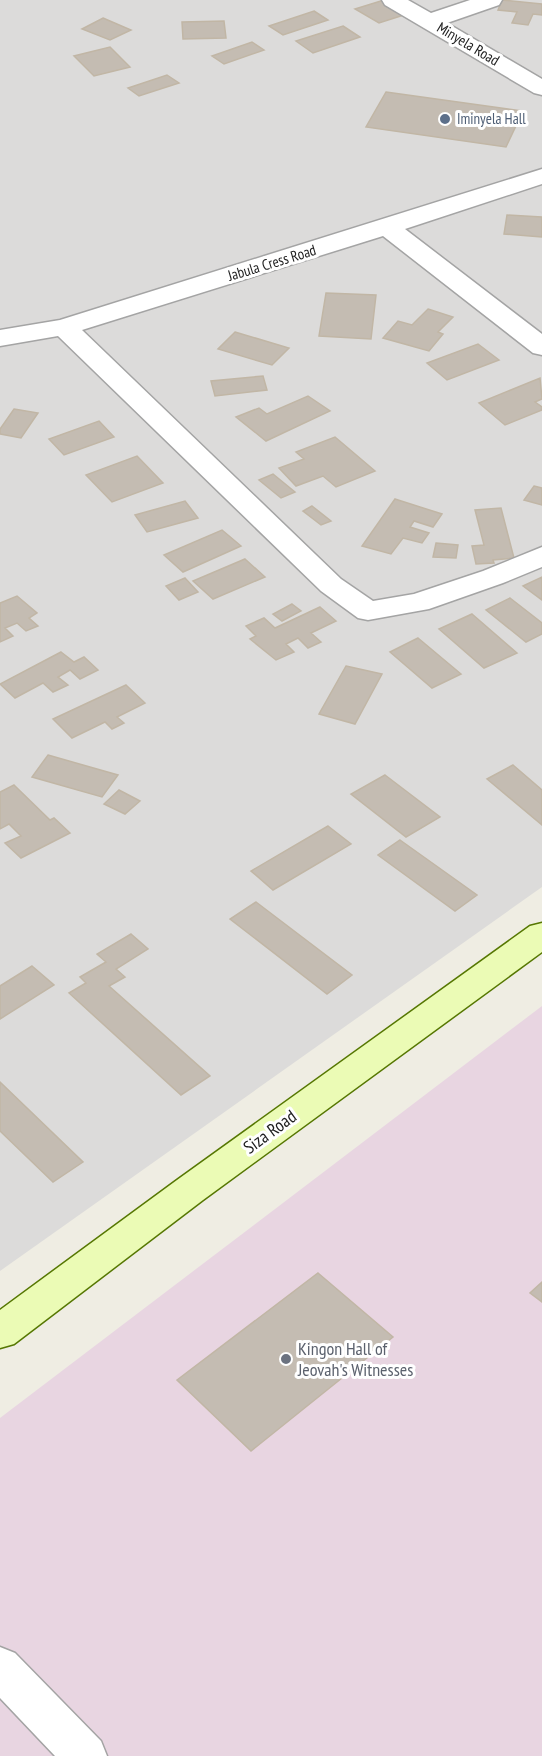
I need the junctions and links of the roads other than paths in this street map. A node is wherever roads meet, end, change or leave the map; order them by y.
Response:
1 (393, 0) edge
2 (491, 0) edge
3 (430, 21) junction
4 (542, 88) edge
5 (542, 176) edge
6 (387, 227) junction
7 (64, 327) junction
8 (0, 338) edge
9 (542, 347) edge
10 (542, 556) edge
11 (542, 935) edge
12 (0, 1332) edge
13 (0, 1667) edge
14 (86, 1756) edge

1 - 3 street, Minyela Road
2 - 3 street
3 - 4 street, Minyela Road
5 - 6 street, Jabula Cress Road
6 - 7 street, Jabula Cress Road
6 - 9 street
7 - 8 street, Jabula Cress Road
7 - 10 street
11 - 12 street, Siza Road
13 - 14 street

